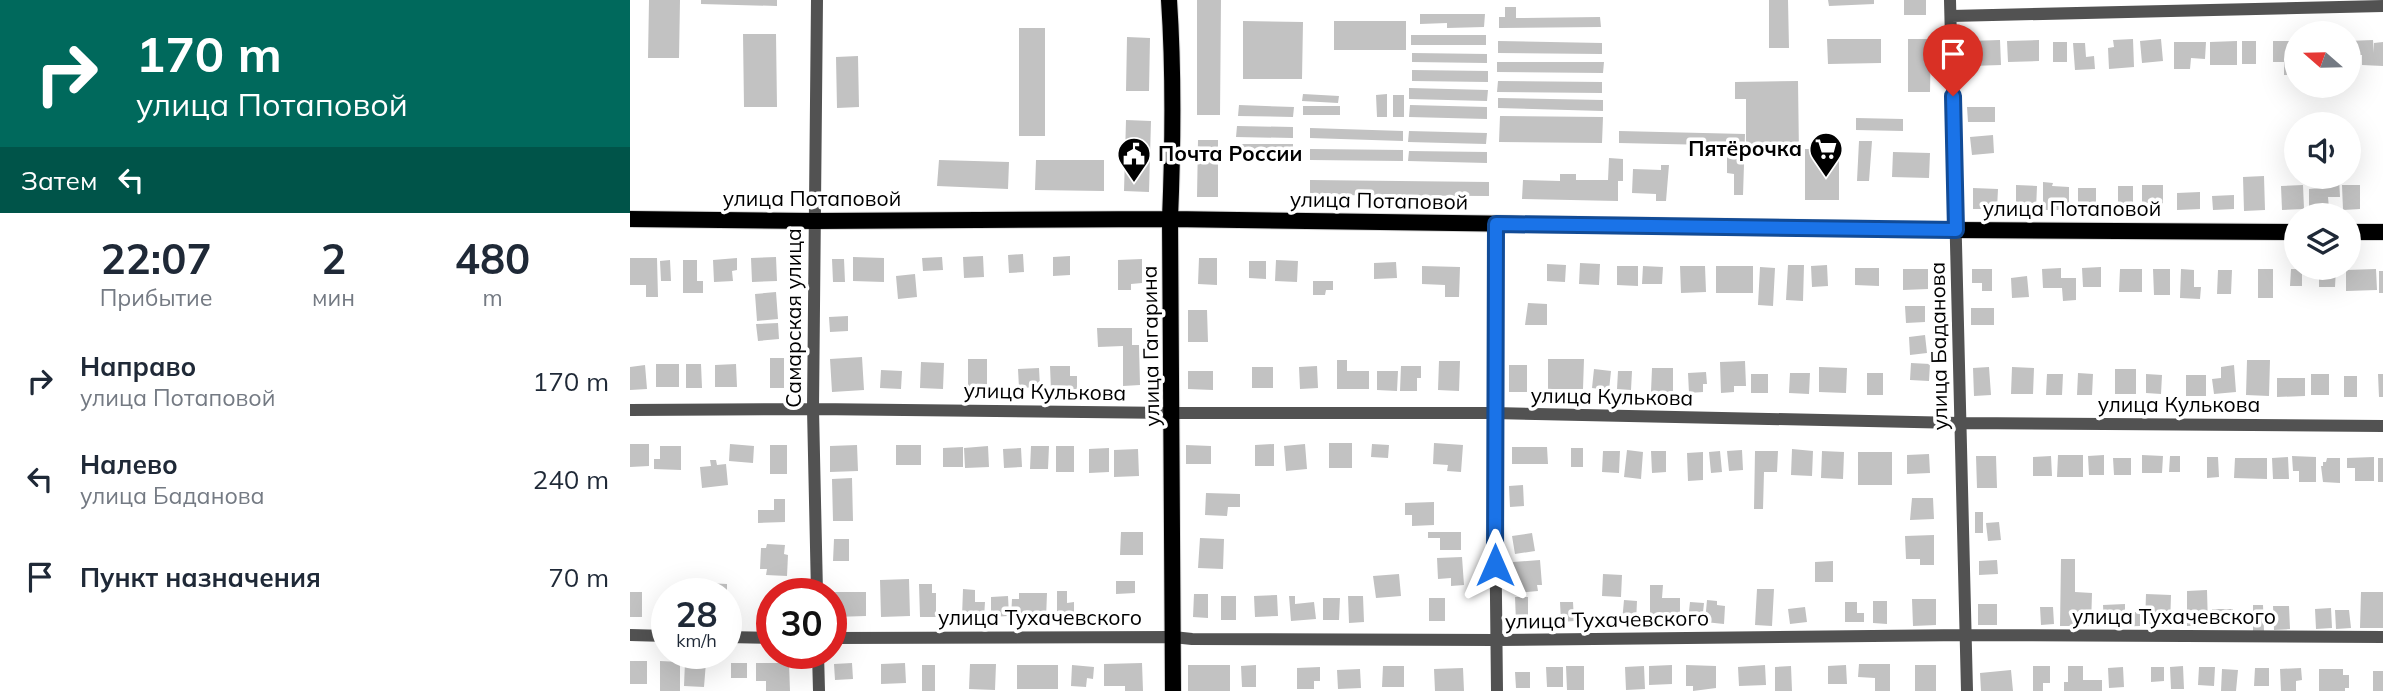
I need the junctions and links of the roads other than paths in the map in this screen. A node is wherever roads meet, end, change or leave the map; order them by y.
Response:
1 (817, 0) edge
2 (1169, 0) edge
3 (1950, 0) edge
4 (2383, 6) edge
5 (1951, 16) junction
6 (630, 219) edge
7 (1170, 219) junction
8 (814, 221) junction
9 (1496, 224) junction
10 (1956, 230) junction
11 (2284, 232) edge
12 (2361, 232) edge
13 (2383, 232) edge
14 (814, 409) junction
15 (630, 410) edge
16 (1173, 413) junction
17 (1494, 413) junction
18 (1959, 423) junction
19 (2383, 426) edge
20 (817, 578) edge
21 (630, 635) edge
22 (1967, 635) junction
23 (651, 636) edge
24 (1173, 637) junction
25 (2383, 637) edge
26 (847, 638) edge
27 (1496, 640) junction
28 (818, 669) edge
29 (819, 691) edge
30 (1173, 691) edge
31 (1497, 691) edge
32 (1967, 691) edge

1 - 8 street, Самарская улица
2 - 7 main road, улица Гагарина
3 - 5 street, улица Баданова
4 - 5 street
5 - 10 street, улица Баданова
6 - 8 main road, улица Потаповой
7 - 8 main road, улица Потаповой
7 - 9 main road, улица Потаповой
7 - 16 main road, улица Гагарина
8 - 14 street, Самарская улица
9 - 10 main road, улица Потаповой
9 - 17 street
10 - 11 main road, улица Потаповой
10 - 18 street, улица Баданова
12 - 13 main road
14 - 15 street, улица Кулькова
14 - 16 street, улица Кулькова
14 - 20 street, Самарская улица
16 - 17 street, улица Кулькова
16 - 24 main road, улица Гагарина
17 - 18 street, улица Кулькова
17 - 27 street
18 - 19 street, улица Кулькова
18 - 22 street, улица Баданова
21 - 23 street
22 - 25 street, улица Тухачевского
22 - 27 street, улица Тухачевского
22 - 32 street, улица Баданова
24 - 26 street, улица Тухачевского
24 - 27 street, улица Тухачевского
24 - 30 main road, улица Гагарина
27 - 31 street
28 - 29 street

